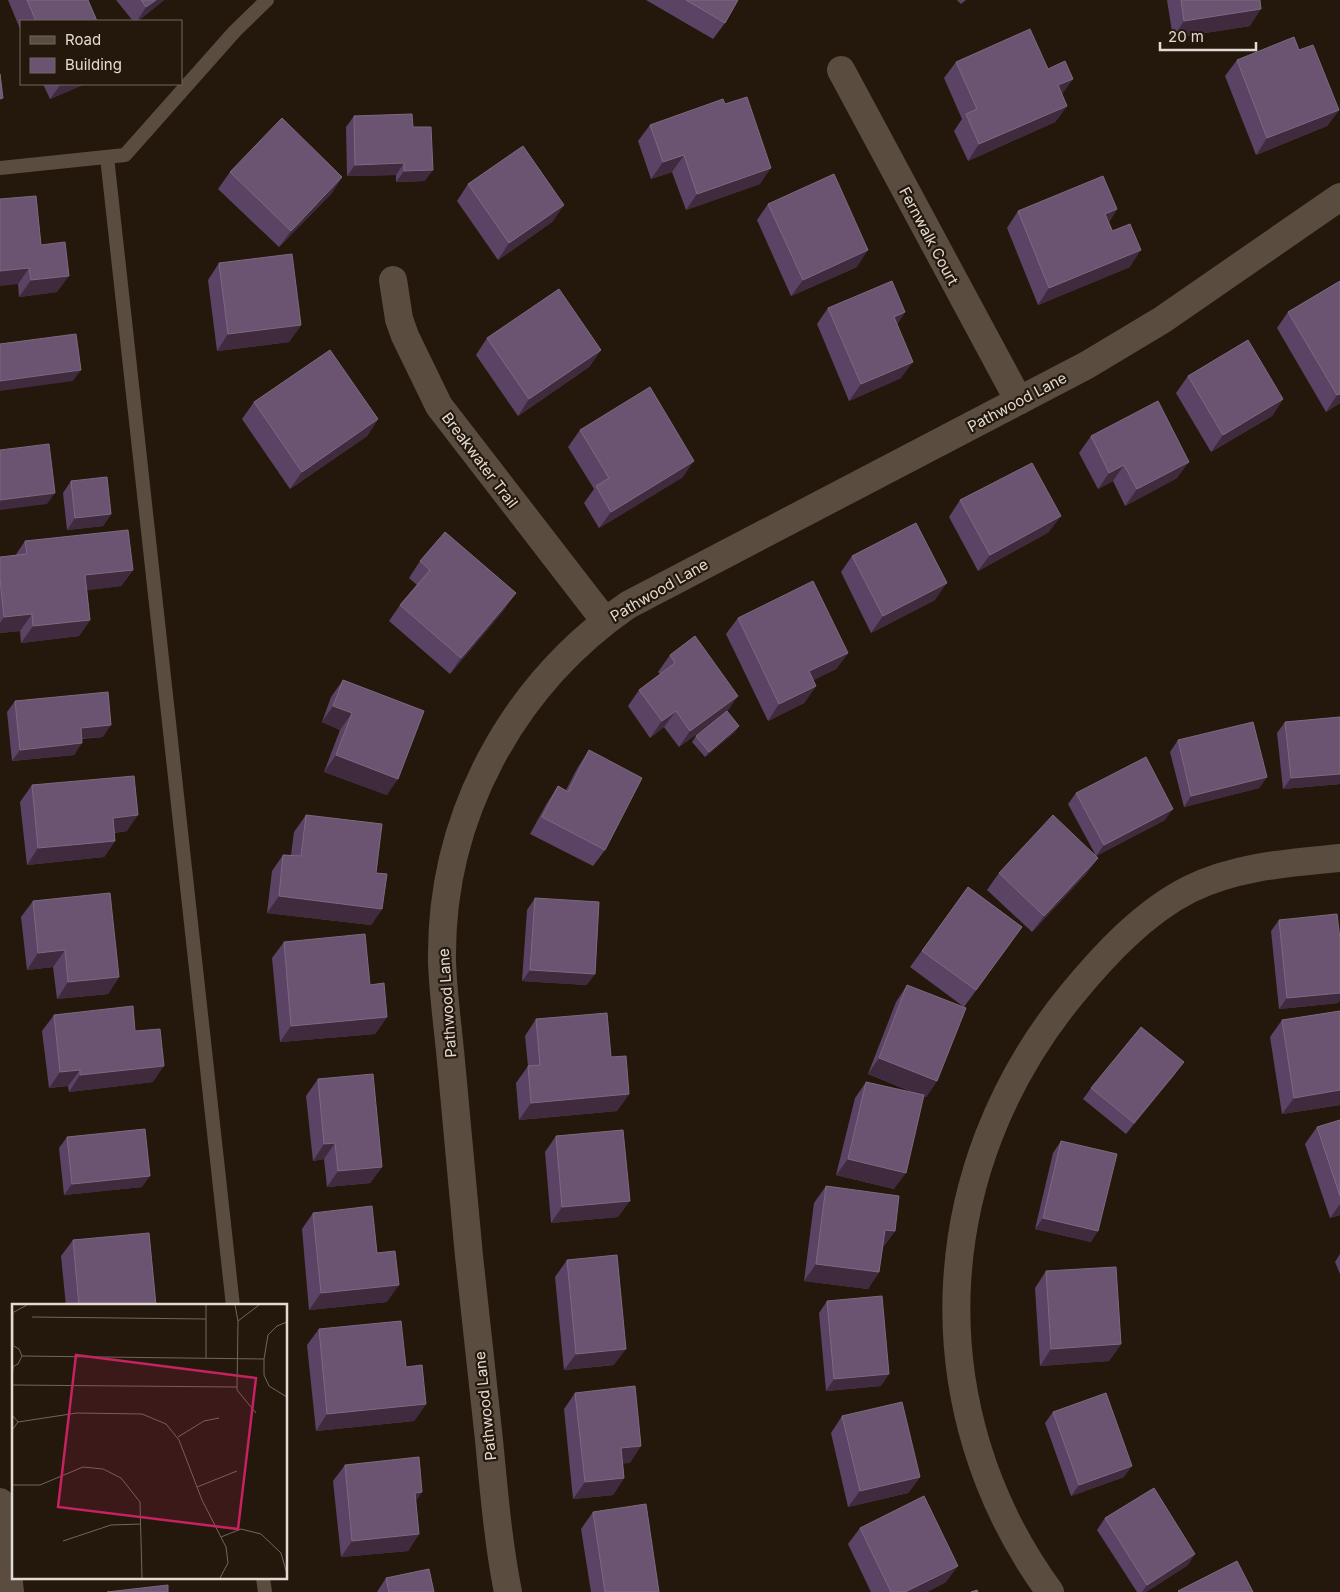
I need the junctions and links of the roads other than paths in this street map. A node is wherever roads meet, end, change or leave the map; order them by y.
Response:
1 (268, 0) edge
2 (841, 70) dead end
3 (107, 157) junction
4 (0, 168) edge
5 (1340, 197) edge
6 (393, 280) dead end
7 (1019, 402) junction
8 (605, 621) junction
9 (1340, 858) edge
10 (233, 1304) edge
11 (0, 1502) edge
12 (10, 1592) edge
13 (508, 1592) edge
14 (1050, 1592) edge

1 - 3 lane
2 - 7 street, Fernwalk Court
3 - 4 lane
3 - 10 lane
5 - 7 street, Pathwood Lane
6 - 8 street, Breakwater Trail
7 - 8 street, Pathwood Lane
8 - 13 street, Pathwood Lane
9 - 14 street
11 - 12 street

